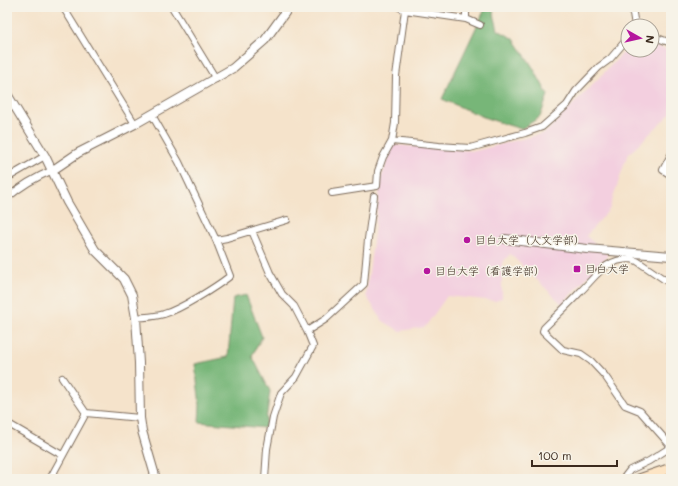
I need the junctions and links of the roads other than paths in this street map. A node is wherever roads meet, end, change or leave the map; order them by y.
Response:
1 (63, 7) edge
2 (172, 7) edge
3 (466, 7) edge
4 (632, 7) edge
5 (285, 9) edge
6 (402, 9) edge
7 (466, 18) junction
8 (634, 18) edge
9 (480, 25) dead end
10 (660, 39) edge
11 (671, 44) edge
12 (620, 47) edge
13 (216, 78) junction
14 (7, 95) edge
15 (152, 115) junction
16 (136, 124) junction
17 (392, 140) junction
18 (671, 155) edge
19 (45, 156) junction
20 (53, 170) junction
21 (671, 175) edge
22 (7, 178) edge
23 (332, 193) dead end
24 (374, 196) dead end
25 (7, 198) edge
26 (287, 220) dead end
27 (252, 231) junction
28 (505, 239) dead end
29 (216, 240) junction
30 (631, 256) junction
31 (671, 256) edge
32 (671, 284) edge
33 (136, 318) junction
34 (307, 331) junction
35 (62, 378) dead end
36 (86, 413) junction
37 (140, 418) junction
38 (7, 423) edge
39 (671, 447) edge
40 (62, 455) junction
41 (671, 468) edge
42 (50, 479) edge
43 (156, 479) edge
44 (265, 479) edge
45 (623, 479) edge
46 (639, 479) edge

1 - 16 street
2 - 13 street
3 - 7 street
4 - 8 street
5 - 13 street
6 - 7 street
6 - 17 street
7 - 9 street
10 - 11 street
12 - 17 street
13 - 15 street
14 - 19 street
15 - 16 street
15 - 29 street
16 - 20 street
17 - 23 street
18 - 21 street
19 - 20 street
19 - 22 street
20 - 25 street
20 - 33 street
24 - 34 street
26 - 27 street
27 - 29 street
27 - 34 street
28 - 30 street
29 - 33 street
30 - 31 street
30 - 32 street
30 - 39 street
33 - 37 street
34 - 44 street
35 - 36 street
36 - 37 street
36 - 40 street
37 - 43 street
38 - 40 street
39 - 45 street
40 - 42 street
41 - 46 main road

